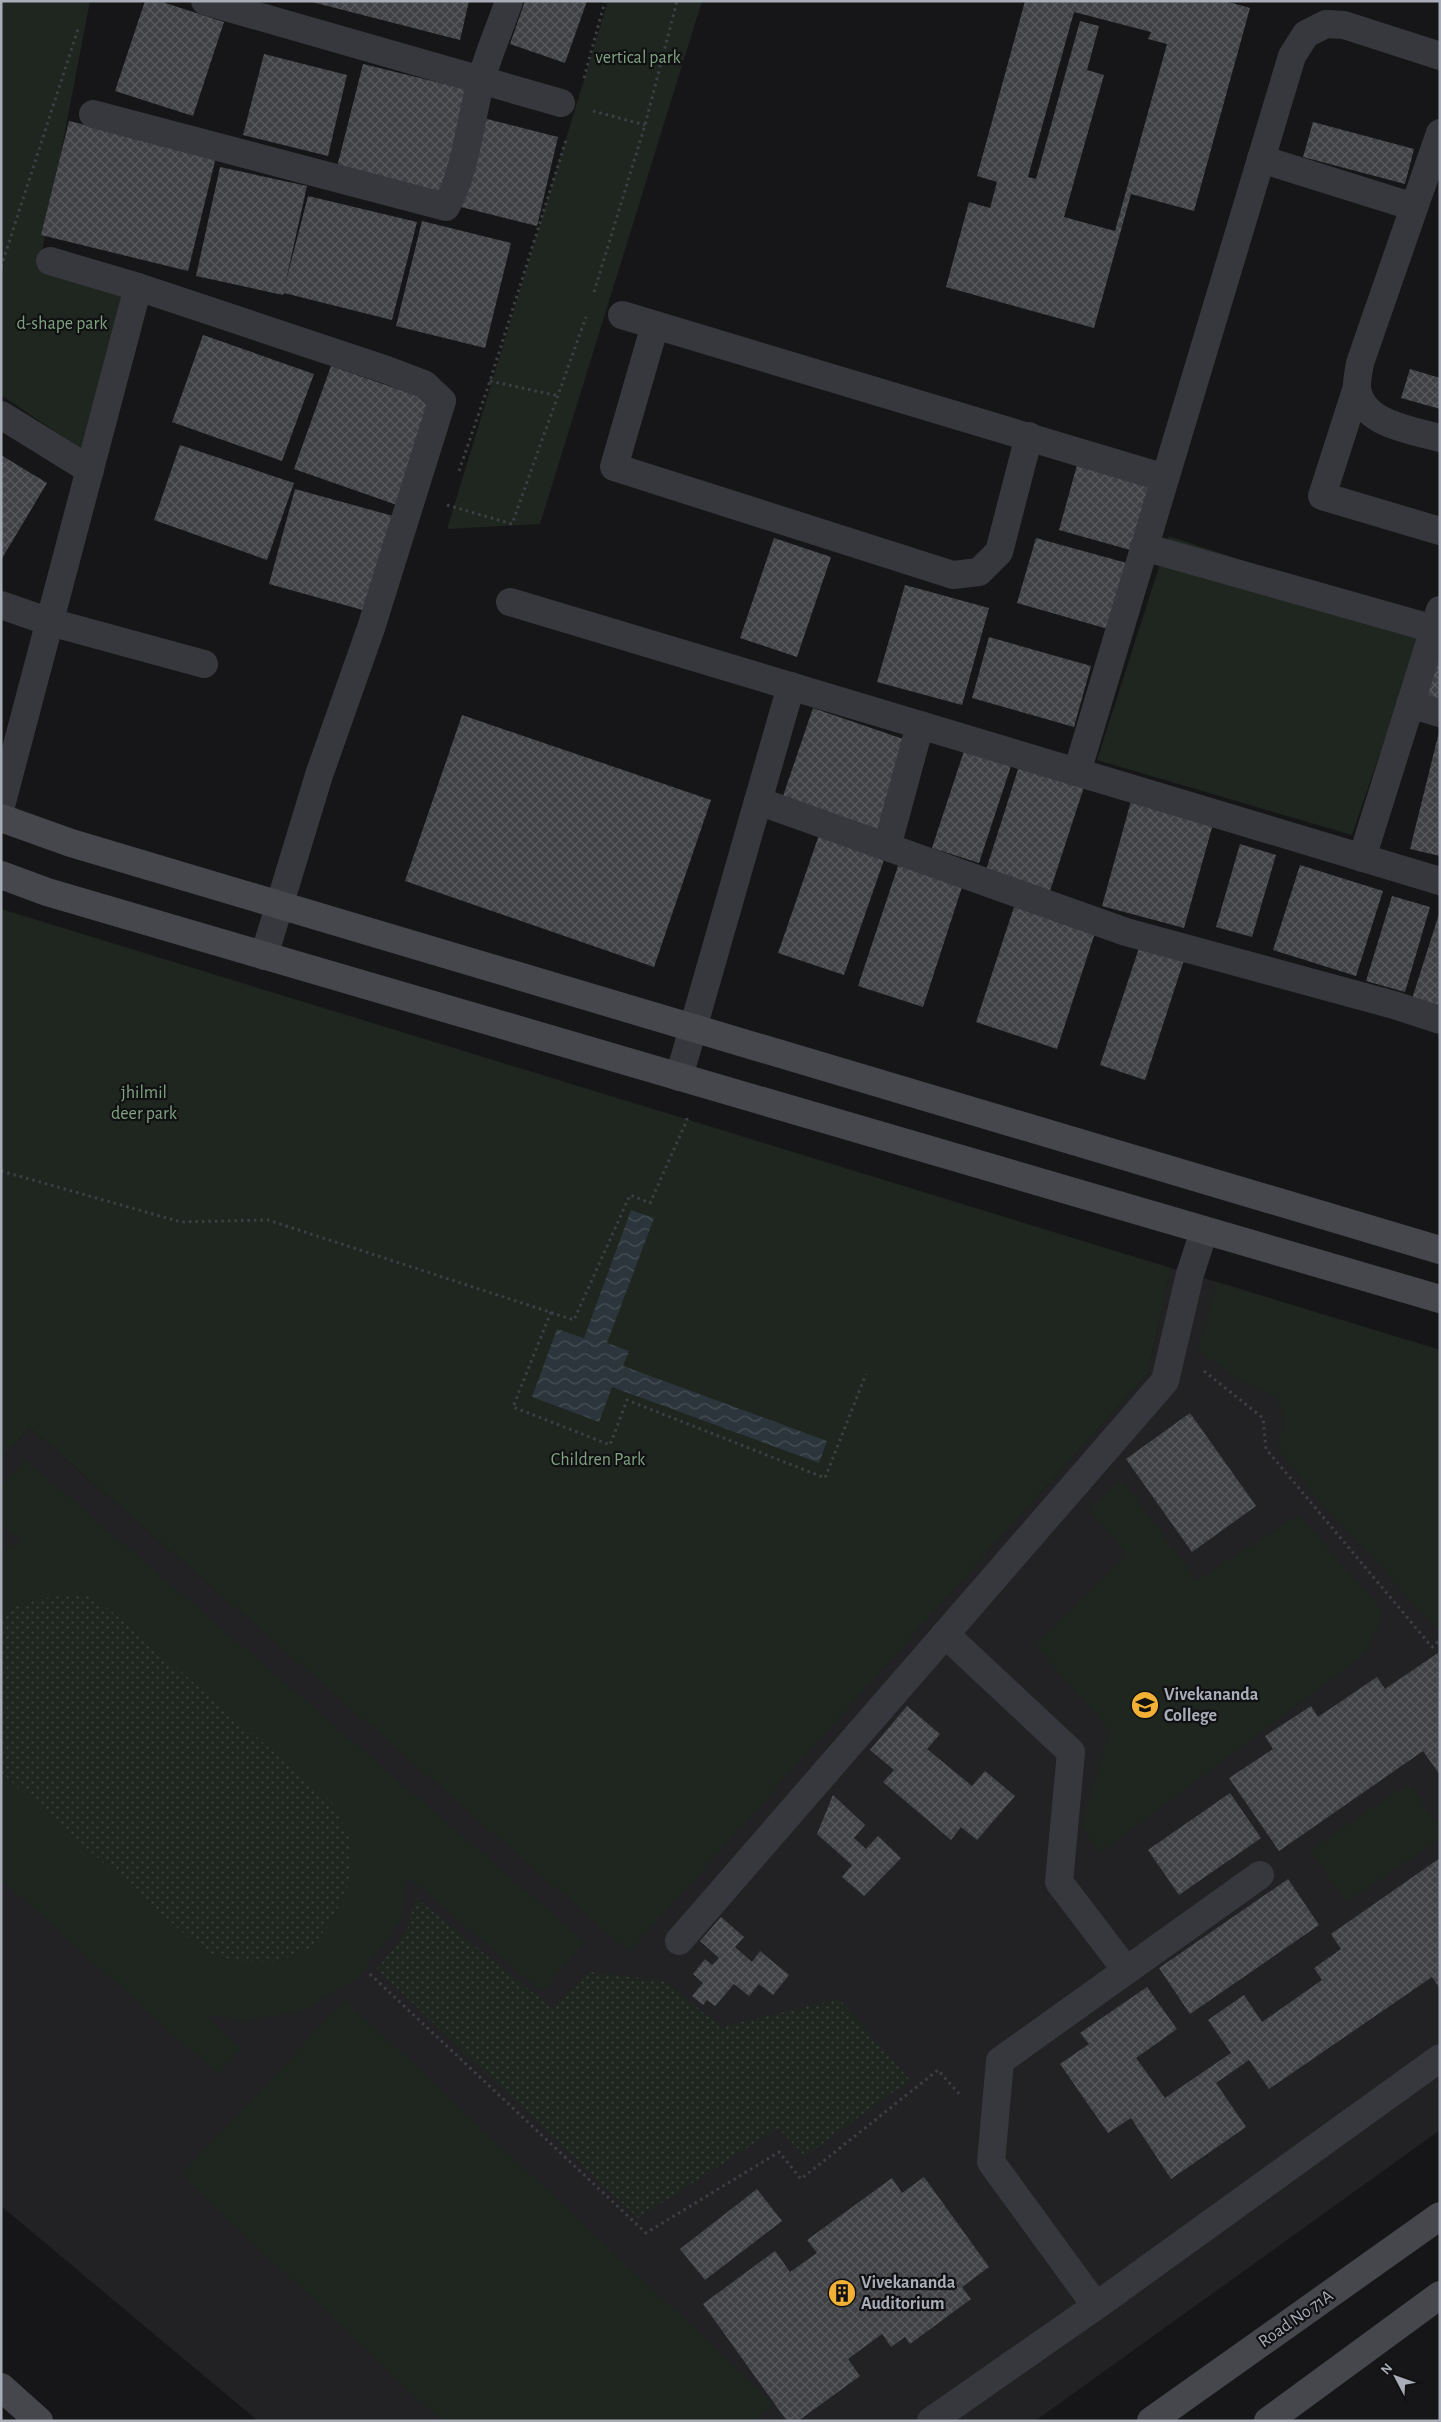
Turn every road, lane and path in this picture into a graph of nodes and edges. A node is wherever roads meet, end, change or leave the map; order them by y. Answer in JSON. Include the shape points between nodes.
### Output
{"nodes":[{"id":1,"x":205,"y":1,"type":"edge"},
{"id":2,"x":509,"y":1,"type":"edge"},
{"id":3,"x":605,"y":1,"type":"edge"},
{"id":4,"x":678,"y":1,"type":"edge"},
{"id":5,"x":251,"y":8,"type":"edge"},
{"id":6,"x":79,"y":26,"type":"dead end"},
{"id":7,"x":1440,"y":56,"type":"edge"},
{"id":8,"x":481,"y":79,"type":"junction"},
{"id":9,"x":576,"y":100,"type":"junction"},
{"id":10,"x":92,"y":114,"type":"dead end"},
{"id":11,"x":646,"y":125,"type":"junction"},
{"id":12,"x":1440,"y":132,"type":"edge"},
{"id":13,"x":568,"y":135,"type":"dead end"},
{"id":14,"x":1261,"y":159,"type":"junction"},
{"id":15,"x":1414,"y":206,"type":"junction"},
{"id":16,"x":50,"y":261,"type":"dead end"},
{"id":17,"x":1,"y":267,"type":"edge"},
{"id":18,"x":138,"y":288,"type":"junction"},
{"id":19,"x":594,"y":296,"type":"dead end"},
{"id":20,"x":587,"y":314,"type":"dead end"},
{"id":21,"x":622,"y":315,"type":"dead end"},
{"id":22,"x":656,"y":325,"type":"junction"},
{"id":23,"x":490,"y":382,"type":"junction"},
{"id":24,"x":1357,"y":387,"type":"junction"},
{"id":25,"x":559,"y":396,"type":"junction"},
{"id":26,"x":1,"y":415,"type":"edge"},
{"id":27,"x":1029,"y":436,"type":"junction"},
{"id":28,"x":1440,"y":438,"type":"edge"},
{"id":29,"x":90,"y":470,"type":"junction"},
{"id":30,"x":1165,"y":478,"type":"junction"},
{"id":31,"x":456,"y":480,"type":"dead end"},
{"id":32,"x":450,"y":497,"type":"dead end"},
{"id":33,"x":1440,"y":531,"type":"edge"},
{"id":34,"x":1144,"y":547,"type":"junction"},
{"id":35,"x":510,"y":602,"type":"dead end"},
{"id":36,"x":1,"y":605,"type":"edge"},
{"id":37,"x":1437,"y":619,"type":"edge"},
{"id":38,"x":50,"y":622,"type":"junction"},
{"id":39,"x":204,"y":664,"type":"dead end"},
{"id":40,"x":790,"y":686,"type":"junction"},
{"id":41,"x":1410,"y":704,"type":"junction"},
{"id":42,"x":1440,"y":713,"type":"edge"},
{"id":43,"x":920,"y":725,"type":"junction"},
{"id":44,"x":1077,"y":772,"type":"junction"},
{"id":45,"x":758,"y":801,"type":"junction"},
{"id":46,"x":1,"y":806,"type":"edge"},
{"id":47,"x":1,"y":818,"type":"edge"},
{"id":48,"x":887,"y":847,"type":"junction"},
{"id":49,"x":1362,"y":858,"type":"junction"},
{"id":50,"x":1,"y":875,"type":"edge"},
{"id":51,"x":1440,"y":881,"type":"edge"},
{"id":52,"x":280,"y":905,"type":"junction"},
{"id":53,"x":264,"y":956,"type":"junction"},
{"id":54,"x":1440,"y":1020,"type":"edge"},
{"id":55,"x":693,"y":1028,"type":"junction"},
{"id":56,"x":679,"y":1077,"type":"junction"},
{"id":57,"x":1,"y":1172,"type":"edge"},
{"id":58,"x":1204,"y":1231,"type":"junction"},
{"id":59,"x":1440,"y":1250,"type":"edge"},
{"id":60,"x":1440,"y":1299,"type":"edge"},
{"id":61,"x":551,"y":1312,"type":"junction"},
{"id":62,"x":866,"y":1374,"type":"dead end"},
{"id":63,"x":1165,"y":1381,"type":"junction"},
{"id":64,"x":945,"y":1634,"type":"junction"},
{"id":65,"x":1440,"y":1640,"type":"edge"},
{"id":66,"x":1260,"y":1875,"type":"dead end"},
{"id":67,"x":679,"y":1941,"type":"dead end"},
{"id":68,"x":1126,"y":1970,"type":"junction"},
{"id":69,"x":370,"y":1974,"type":"dead end"},
{"id":70,"x":1440,"y":2058,"type":"edge"},
{"id":71,"x":994,"y":2132,"type":"junction"},
{"id":72,"x":1440,"y":2216,"type":"edge"},
{"id":73,"x":1440,"y":2295,"type":"edge"},
{"id":74,"x":1096,"y":2306,"type":"junction"},
{"id":75,"x":1,"y":2387,"type":"edge"},
{"id":76,"x":40,"y":2421,"type":"edge"},
{"id":77,"x":930,"y":2421,"type":"edge"},
{"id":78,"x":1152,"y":2421,"type":"edge"},
{"id":79,"x":1268,"y":2421,"type":"edge"}],
"edges":[{"from":1,"to":5,"type":"street"},
{"from":2,"to":8,"type":"street"},
{"from":3,"to":9,"type":"path"},
{"from":4,"to":11,"type":"path"},
{"from":5,"to":8,"type":"street"},
{"from":6,"to":17,"type":"path"},
{"from":7,"to":14,"type":"street","via":[[1344,25],[1326,24],[1306,34],[1292,56]]},
{"from":8,"to":9,"type":"street"},
{"from":8,"to":10,"type":"street","via":[[452,197],[446,207]]},
{"from":9,"to":11,"type":"path"},
{"from":11,"to":19,"type":"path"},
{"from":12,"to":15,"type":"street"},
{"from":13,"to":23,"type":"path"},
{"from":14,"to":15,"type":"street"},
{"from":14,"to":30,"type":"street"},
{"from":15,"to":24,"type":"street","via":[[1360,363]]},
{"from":16,"to":18,"type":"street"},
{"from":18,"to":29,"type":"street"},
{"from":18,"to":52,"type":"street","via":[[414,380],[424,384],[442,401],[371,628],[319,775]]},
{"from":20,"to":25,"type":"path"},
{"from":21,"to":22,"type":"street"},
{"from":22,"to":27,"type":"street"},
{"from":22,"to":27,"type":"street","via":[[614,467],[953,575],[979,572],[999,552]]},
{"from":23,"to":25,"type":"path"},
{"from":23,"to":31,"type":"path"},
{"from":24,"to":28,"type":"street","via":[[1363,404],[1376,417],[1395,426]]},
{"from":24,"to":33,"type":"street","via":[[1322,496]]},
{"from":25,"to":32,"type":"path","via":[[512,524],[447,506]]},
{"from":26,"to":29,"type":"street"},
{"from":27,"to":30,"type":"street"},
{"from":29,"to":38,"type":"street"},
{"from":30,"to":34,"type":"street"},
{"from":34,"to":37,"type":"street"},
{"from":34,"to":44,"type":"street"},
{"from":35,"to":40,"type":"street"},
{"from":36,"to":38,"type":"street"},
{"from":37,"to":41,"type":"street"},
{"from":38,"to":39,"type":"street"},
{"from":38,"to":46,"type":"street"},
{"from":40,"to":43,"type":"street"},
{"from":40,"to":45,"type":"street"},
{"from":41,"to":42,"type":"street"},
{"from":41,"to":49,"type":"street"},
{"from":43,"to":44,"type":"street"},
{"from":43,"to":48,"type":"street"},
{"from":44,"to":49,"type":"street"},
{"from":45,"to":48,"type":"street"},
{"from":45,"to":55,"type":"street"},
{"from":47,"to":52,"type":"street"},
{"from":48,"to":54,"type":"street","via":[[1126,932]]},
{"from":49,"to":51,"type":"street"},
{"from":50,"to":53,"type":"street","via":[[46,892]]},
{"from":52,"to":53,"type":"street"},
{"from":52,"to":55,"type":"street"},
{"from":53,"to":56,"type":"street"},
{"from":55,"to":56,"type":"street"},
{"from":55,"to":59,"type":"street"},
{"from":56,"to":58,"type":"street"},
{"from":56,"to":61,"type":"path","via":[[687,1120],[650,1203],[630,1195],[574,1320]]},
{"from":57,"to":61,"type":"path","via":[[181,1222],[268,1220]]},
{"from":58,"to":60,"type":"street"},
{"from":58,"to":63,"type":"street","via":[[1190,1274]]},
{"from":61,"to":62,"type":"path","via":[[513,1406],[610,1444],[627,1400],[824,1478]]},
{"from":63,"to":64,"type":"street"},
{"from":63,"to":65,"type":"path","via":[[1202,1369],[1263,1418],[1266,1448],[1432,1646]]},
{"from":64,"to":67,"type":"street"},
{"from":64,"to":68,"type":"street","via":[[1071,1752],[1059,1882]]},
{"from":66,"to":68,"type":"street"},
{"from":68,"to":71,"type":"street","via":[[1000,2061]]},
{"from":69,"to":71,"type":"path","via":[[646,2233],[779,2152],[801,2179],[938,2070]]},
{"from":70,"to":74,"type":"street"},
{"from":71,"to":74,"type":"street","via":[[991,2162]]},
{"from":72,"to":78,"type":"street","name":"Road No 71A"},
{"from":73,"to":79,"type":"street"},
{"from":74,"to":77,"type":"street"},
{"from":75,"to":76,"type":"street"}]}
